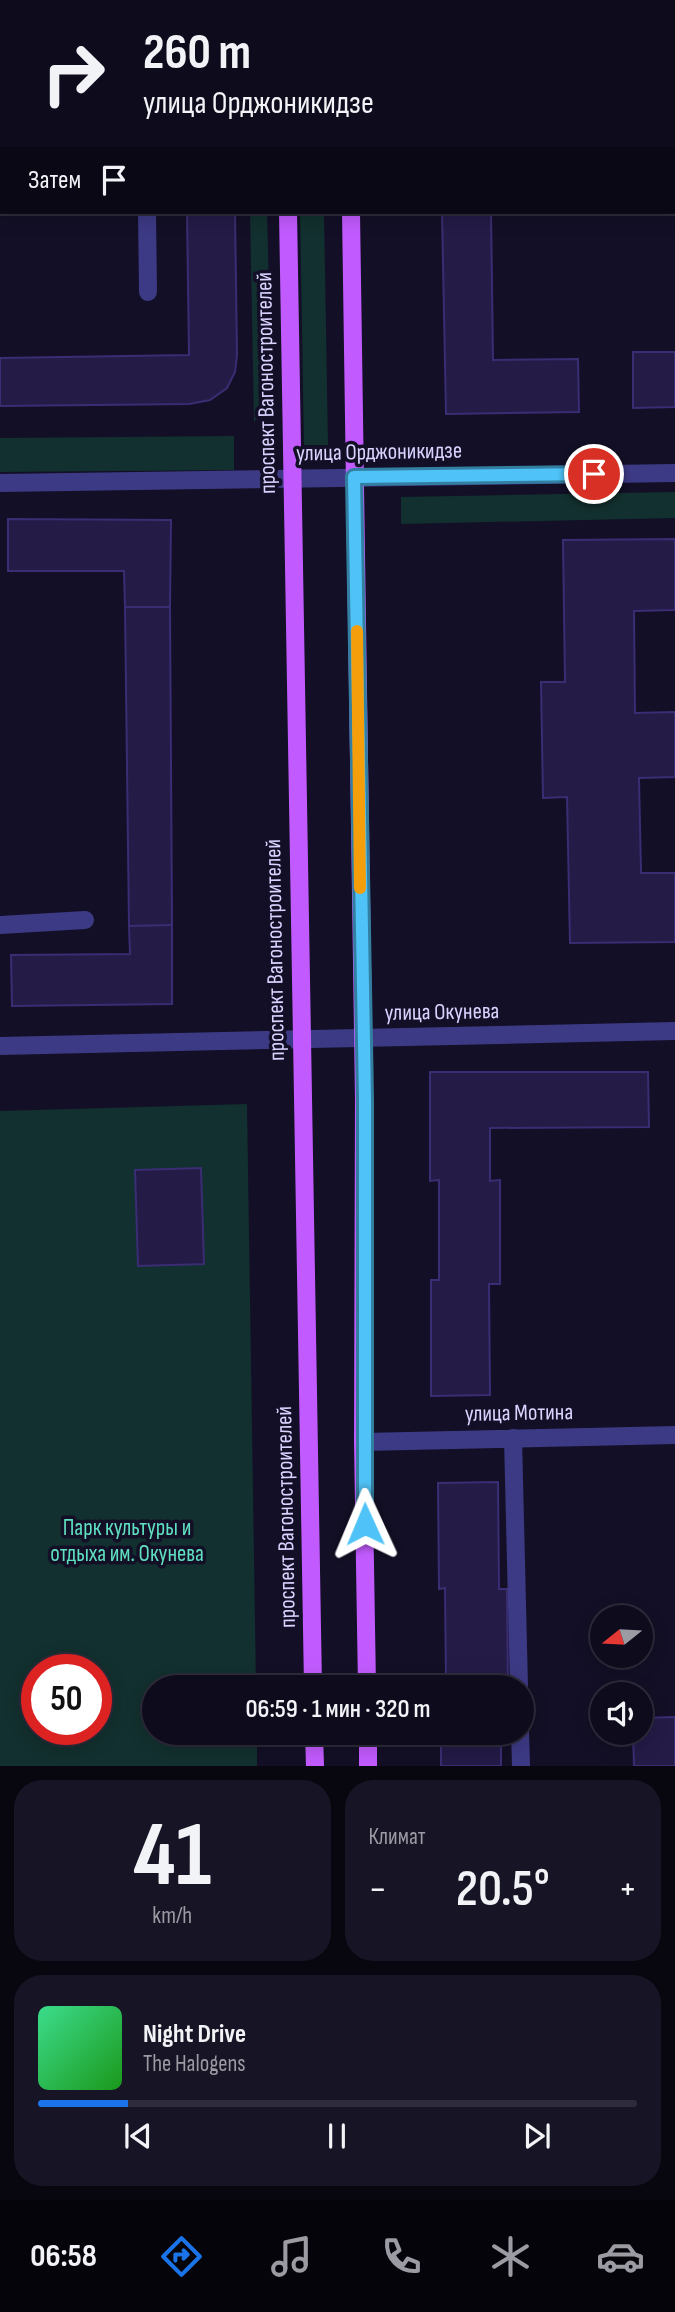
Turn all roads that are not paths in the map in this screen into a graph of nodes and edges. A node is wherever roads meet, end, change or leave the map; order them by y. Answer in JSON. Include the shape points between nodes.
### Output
{"nodes":[{"id":1,"x":147,"y":214,"type":"edge"},
{"id":2,"x":288,"y":214,"type":"edge"},
{"id":3,"x":351,"y":214,"type":"edge"},
{"id":4,"x":148,"y":292,"type":"dead end"},
{"id":5,"x":675,"y":472,"type":"edge"},
{"id":6,"x":354,"y":477,"type":"junction"},
{"id":7,"x":292,"y":478,"type":"junction"},
{"id":8,"x":0,"y":483,"type":"edge"},
{"id":9,"x":85,"y":920,"type":"dead end"},
{"id":10,"x":0,"y":925,"type":"edge"},
{"id":11,"x":675,"y":1031,"type":"edge"},
{"id":12,"x":364,"y":1038,"type":"junction"},
{"id":13,"x":301,"y":1039,"type":"junction"},
{"id":14,"x":0,"y":1046,"type":"edge"},
{"id":15,"x":675,"y":1435,"type":"edge"},
{"id":16,"x":513,"y":1438,"type":"junction"},
{"id":17,"x":363,"y":1442,"type":"junction"},
{"id":18,"x":313,"y":1675,"type":"edge"},
{"id":19,"x":367,"y":1675,"type":"edge"},
{"id":20,"x":519,"y":1675,"type":"edge"},
{"id":21,"x":314,"y":1745,"type":"edge"},
{"id":22,"x":368,"y":1745,"type":"edge"},
{"id":23,"x":520,"y":1745,"type":"edge"},
{"id":24,"x":315,"y":1766,"type":"edge"},
{"id":25,"x":369,"y":1766,"type":"edge"},
{"id":26,"x":521,"y":1766,"type":"edge"}],
"edges":[{"from":1,"to":4,"type":"street"},
{"from":2,"to":7,"type":"main road","name":"проспект Вагоностроителей"},
{"from":3,"to":6,"type":"main road"},
{"from":5,"to":6,"type":"street","name":"улица Орджоникидзе"},
{"from":6,"to":7,"type":"street","name":"улица Орджоникидзе"},
{"from":6,"to":12,"type":"main road"},
{"from":7,"to":8,"type":"street","name":"улица Орджоникидзе"},
{"from":7,"to":13,"type":"main road","name":"проспект Вагоностроителей"},
{"from":9,"to":10,"type":"street"},
{"from":11,"to":12,"type":"street","name":"улица Окунева"},
{"from":12,"to":13,"type":"street","name":"улица Окунева"},
{"from":12,"to":17,"type":"main road"},
{"from":13,"to":14,"type":"street","name":"улица Окунева"},
{"from":13,"to":18,"type":"main road","name":"проспект Вагоностроителей"},
{"from":15,"to":16,"type":"street","name":"улица Мотина"},
{"from":16,"to":17,"type":"street","name":"улица Мотина"},
{"from":16,"to":20,"type":"street"},
{"from":17,"to":19,"type":"main road"},
{"from":21,"to":24,"type":"main road"},
{"from":22,"to":25,"type":"main road"},
{"from":23,"to":26,"type":"street"}]}
